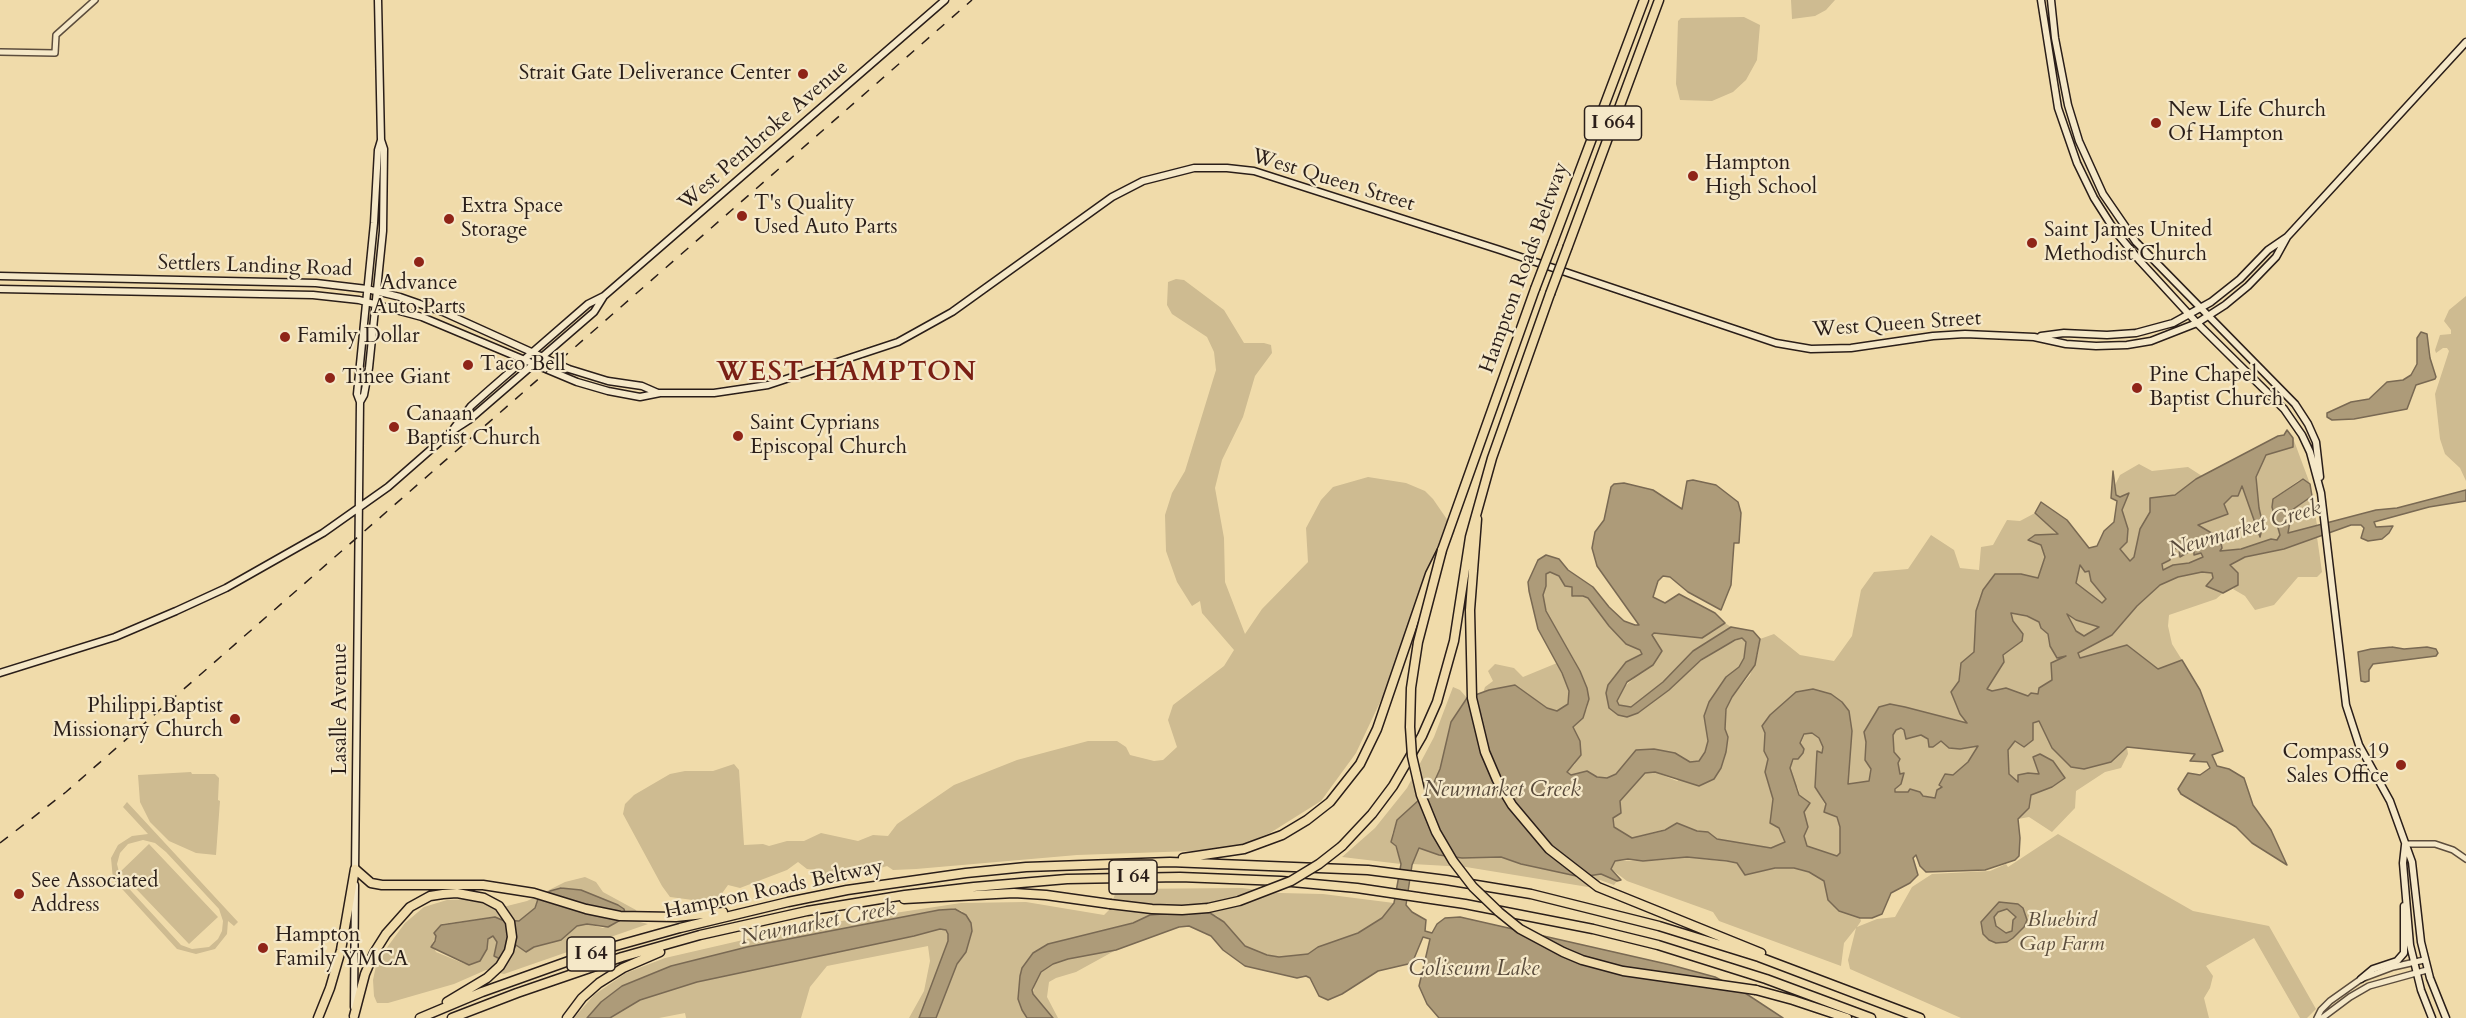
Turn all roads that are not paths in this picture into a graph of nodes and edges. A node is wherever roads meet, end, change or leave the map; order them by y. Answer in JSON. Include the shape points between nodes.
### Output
{"nodes":[{"id":1,"x":95,"y":0,"type":"edge"},
{"id":2,"x":378,"y":0,"type":"edge"},
{"id":3,"x":945,"y":0,"type":"edge"},
{"id":4,"x":1644,"y":0,"type":"edge"},
{"id":5,"x":1659,"y":0,"type":"edge"},
{"id":6,"x":2041,"y":0,"type":"edge"},
{"id":7,"x":2051,"y":0,"type":"edge"},
{"id":8,"x":2466,"y":42,"type":"edge"},
{"id":9,"x":0,"y":52,"type":"edge"},
{"id":10,"x":381,"y":140,"type":"junction"},
{"id":11,"x":2287,"y":237,"type":"junction"},
{"id":12,"x":0,"y":276,"type":"edge"},
{"id":13,"x":0,"y":289,"type":"edge"},
{"id":14,"x":367,"y":289,"type":"junction"},
{"id":15,"x":377,"y":291,"type":"junction"},
{"id":16,"x":604,"y":296,"type":"junction"},
{"id":17,"x":366,"y":302,"type":"junction"},
{"id":18,"x":376,"y":304,"type":"junction"},
{"id":19,"x":2202,"y":308,"type":"junction"},
{"id":20,"x":2190,"y":315,"type":"junction"},
{"id":21,"x":2209,"y":316,"type":"junction"},
{"id":22,"x":2197,"y":323,"type":"junction"},
{"id":23,"x":2034,"y":337,"type":"junction"},
{"id":24,"x":531,"y":354,"type":"junction"},
{"id":25,"x":542,"y":358,"type":"junction"},
{"id":26,"x":523,"y":361,"type":"junction"},
{"id":27,"x":533,"y":365,"type":"junction"},
{"id":28,"x":660,"y":393,"type":"junction"},
{"id":29,"x":360,"y":402,"type":"junction"},
{"id":30,"x":452,"y":431,"type":"junction"},
{"id":31,"x":2320,"y":485,"type":"junction"},
{"id":32,"x":358,"y":510,"type":"junction"},
{"id":33,"x":1477,"y":519,"type":"junction"},
{"id":34,"x":1442,"y":550,"type":"junction"},
{"id":35,"x":0,"y":673,"type":"edge"},
{"id":36,"x":2405,"y":844,"type":"junction"},
{"id":37,"x":2466,"y":859,"type":"edge"},
{"id":38,"x":1150,"y":862,"type":"junction"},
{"id":39,"x":356,"y":869,"type":"junction"},
{"id":40,"x":877,"y":899,"type":"junction"},
{"id":41,"x":2406,"y":899,"type":"junction"},
{"id":42,"x":768,"y":907,"type":"junction"},
{"id":43,"x":700,"y":935,"type":"junction"},
{"id":44,"x":2424,"y":960,"type":"junction"},
{"id":45,"x":2414,"y":962,"type":"junction"},
{"id":46,"x":2427,"y":970,"type":"junction"},
{"id":47,"x":1800,"y":972,"type":"junction"},
{"id":48,"x":2416,"y":972,"type":"junction"},
{"id":49,"x":2361,"y":979,"type":"junction"},
{"id":50,"x":354,"y":1016,"type":"joint"},
{"id":51,"x":424,"y":1016,"type":"edge"},
{"id":52,"x":318,"y":1018,"type":"edge"},
{"id":53,"x":452,"y":1018,"type":"edge"},
{"id":54,"x":567,"y":1018,"type":"edge"},
{"id":55,"x":1847,"y":1018,"type":"edge"},
{"id":56,"x":1871,"y":1018,"type":"edge"},
{"id":57,"x":1920,"y":1018,"type":"edge"},
{"id":58,"x":2317,"y":1018,"type":"edge"},
{"id":59,"x":2322,"y":1018,"type":"edge"},
{"id":60,"x":2432,"y":1018,"type":"edge"},
{"id":61,"x":2446,"y":1018,"type":"edge"}],
"edges":[{"from":1,"to":9,"type":"street","via":[[56,35],[55,53]]},
{"from":2,"to":10,"type":"main road","name":"Lasalle Avenue"},
{"from":3,"to":16,"type":"main road","name":"West Pembroke Avenue"},
{"from":4,"to":34,"type":"highway","name":"Hampton Roads Beltway","number":"I 664","bridge":true},
{"from":5,"to":33,"type":"highway","name":"Hampton Roads Beltway","number":"I 664","bridge":true,"via":[[1492,458]]},
{"from":6,"to":20,"type":"main road","via":[[2058,108],[2085,181],[2115,231]]},
{"from":7,"to":19,"type":"main road","via":[[2068,105],[2094,177],[2136,242]]},
{"from":8,"to":11,"type":"main road"},
{"from":10,"to":14,"type":"main road","name":"Lasalle Avenue"},
{"from":10,"to":15,"type":"main road","name":"Lasalle Avenue","via":[[385,202]]},
{"from":11,"to":19,"type":"main road","name":"West Queen Street"},
{"from":11,"to":21,"type":"main road","name":"West Queen Street","via":[[2262,272]]},
{"from":12,"to":14,"type":"main road","name":"Settlers Landing Road","via":[[316,283]]},
{"from":13,"to":17,"type":"main road","name":"Settlers Landing Road","via":[[313,296]]},
{"from":14,"to":15,"type":"main road","name":"Settlers Landing Road"},
{"from":14,"to":17,"type":"main road","name":"Lasalle Avenue"},
{"from":15,"to":18,"type":"main road","name":"Lasalle Avenue"},
{"from":15,"to":24,"type":"main road","name":"Settlers Landing Road","via":[[443,312]]},
{"from":16,"to":24,"type":"main road","name":"West Pembroke Avenue","via":[[588,304]]},
{"from":16,"to":25,"type":"main road","name":"West Pembroke Avenue","via":[[594,312]]},
{"from":17,"to":18,"type":"main road","name":"Settlers Landing Road"},
{"from":17,"to":29,"type":"main road","name":"Lasalle Avenue","via":[[357,394]]},
{"from":18,"to":26,"type":"main road","name":"Settlers Landing Road","via":[[422,317]]},
{"from":18,"to":29,"type":"main road","name":"Lasalle Avenue","via":[[369,368]]},
{"from":19,"to":20,"type":"main road","name":"West Queen Street"},
{"from":19,"to":21,"type":"main road"},
{"from":20,"to":22,"type":"main road"},
{"from":20,"to":23,"type":"main road","name":"West Queen Street","via":[[2136,333]]},
{"from":21,"to":22,"type":"main road","name":"West Queen Street"},
{"from":21,"to":31,"type":"main road","via":[[2302,415],[2316,442]]},
{"from":22,"to":23,"type":"main road","name":"West Queen Street","via":[[2153,340],[2116,346],[2066,344]]},
{"from":22,"to":31,"type":"main road","via":[[2290,417],[2306,443]]},
{"from":23,"to":28,"type":"main road","name":"West Queen Street","via":[[1946,335],[1836,350],[1787,345],[1289,181],[1254,171],[1208,167],[1159,176],[1127,188],[952,312],[898,342],[768,385],[714,393]]},
{"from":24,"to":25,"type":"main road","name":"West Queen Street"},
{"from":24,"to":26,"type":"main road","name":"West Pembroke Avenue"},
{"from":25,"to":27,"type":"main road","name":"West Pembroke Avenue"},
{"from":25,"to":28,"type":"main road","name":"West Queen Street","via":[[586,375]]},
{"from":26,"to":27,"type":"main road","name":"West Queen Street"},
{"from":26,"to":30,"type":"main road","name":"West Pembroke Avenue","via":[[471,406]]},
{"from":27,"to":28,"type":"main road","name":"West Queen Street","via":[[608,391],[640,397]]},
{"from":27,"to":30,"type":"main road","name":"West Pembroke Avenue"},
{"from":29,"to":32,"type":"main road","name":"Lasalle Avenue"},
{"from":30,"to":32,"type":"main road","name":"West Pembroke Avenue"},
{"from":31,"to":36,"type":"main road","via":[[2346,705],[2361,752],[2390,801]]},
{"from":32,"to":35,"type":"main road","name":"West Pembroke Avenue","via":[[260,569],[176,611],[115,637]]},
{"from":32,"to":39,"type":"main road","name":"Lasalle Avenue"},
{"from":33,"to":40,"type":"highway","bridge":true,"via":[[1470,537],[1454,641],[1437,702],[1422,736],[1372,814],[1342,846],[1318,864],[1291,881],[1208,908],[1152,909],[1014,893]]},
{"from":33,"to":47,"type":"highway","via":[[1470,677],[1481,739],[1504,793],[1525,823],[1549,849],[1598,887],[1733,940]]},
{"from":34,"to":38,"type":"highway","bridge":true,"via":[[1430,574],[1374,738],[1343,788],[1299,826],[1266,842],[1228,853]]},
{"from":34,"to":55,"type":"highway","bridge":true,"via":[[1418,642],[1411,688],[1412,756],[1433,826],[1473,887],[1538,940],[1591,963],[1756,990]]},
{"from":36,"to":37,"type":"street","via":[[2435,844]]},
{"from":36,"to":41,"type":"main road"},
{"from":36,"to":44,"type":"main road","via":[[2412,862]]},
{"from":38,"to":42,"type":"highway","name":"Hampton Roads Beltway","number":"I 64","via":[[966,873],[847,890]]},
{"from":38,"to":47,"type":"highway","number":"I 64","via":[[1398,873],[1513,890],[1688,934]]},
{"from":39,"to":42,"type":"highway","via":[[371,883],[382,885],[467,884],[534,893],[603,913],[647,918]]},
{"from":39,"to":50,"type":"main road","name":"Lasalle Avenue"},
{"from":39,"to":52,"type":"highway","via":[[341,950]]},
{"from":40,"to":43,"type":"highway","name":"Hampton Roads Beltway","number":"I 64"},
{"from":40,"to":56,"type":"highway","number":"I 64","via":[[984,886],[1116,877],[1327,884],[1531,916],[1646,942],[1766,979]]},
{"from":41,"to":45,"type":"main road"},
{"from":41,"to":49,"type":"main road","via":[[2404,953],[2397,961],[2373,969]]},
{"from":42,"to":51,"type":"highway","name":"Hampton Roads Beltway","number":"I 64","via":[[603,950]]},
{"from":43,"to":53,"type":"highway","name":"Hampton Roads Beltway","number":"I 64","via":[[556,978]]},
{"from":43,"to":54,"type":"highway","via":[[640,960],[599,983]]},
{"from":44,"to":45,"type":"street"},
{"from":44,"to":46,"type":"main road"},
{"from":45,"to":48,"type":"main road"},
{"from":45,"to":49,"type":"street"},
{"from":46,"to":48,"type":"street"},
{"from":46,"to":61,"type":"main road"},
{"from":47,"to":57,"type":"highway","number":"I 64"},
{"from":48,"to":59,"type":"street","via":[[2369,987]]},
{"from":48,"to":60,"type":"main road"},
{"from":49,"to":58,"type":"street","via":[[2330,1001]]},
{"from":50,"to":51,"type":"highway","via":[[374,953],[410,907],[430,896],[457,893],[491,902],[506,914],[512,931],[509,951],[492,974]]}]}
